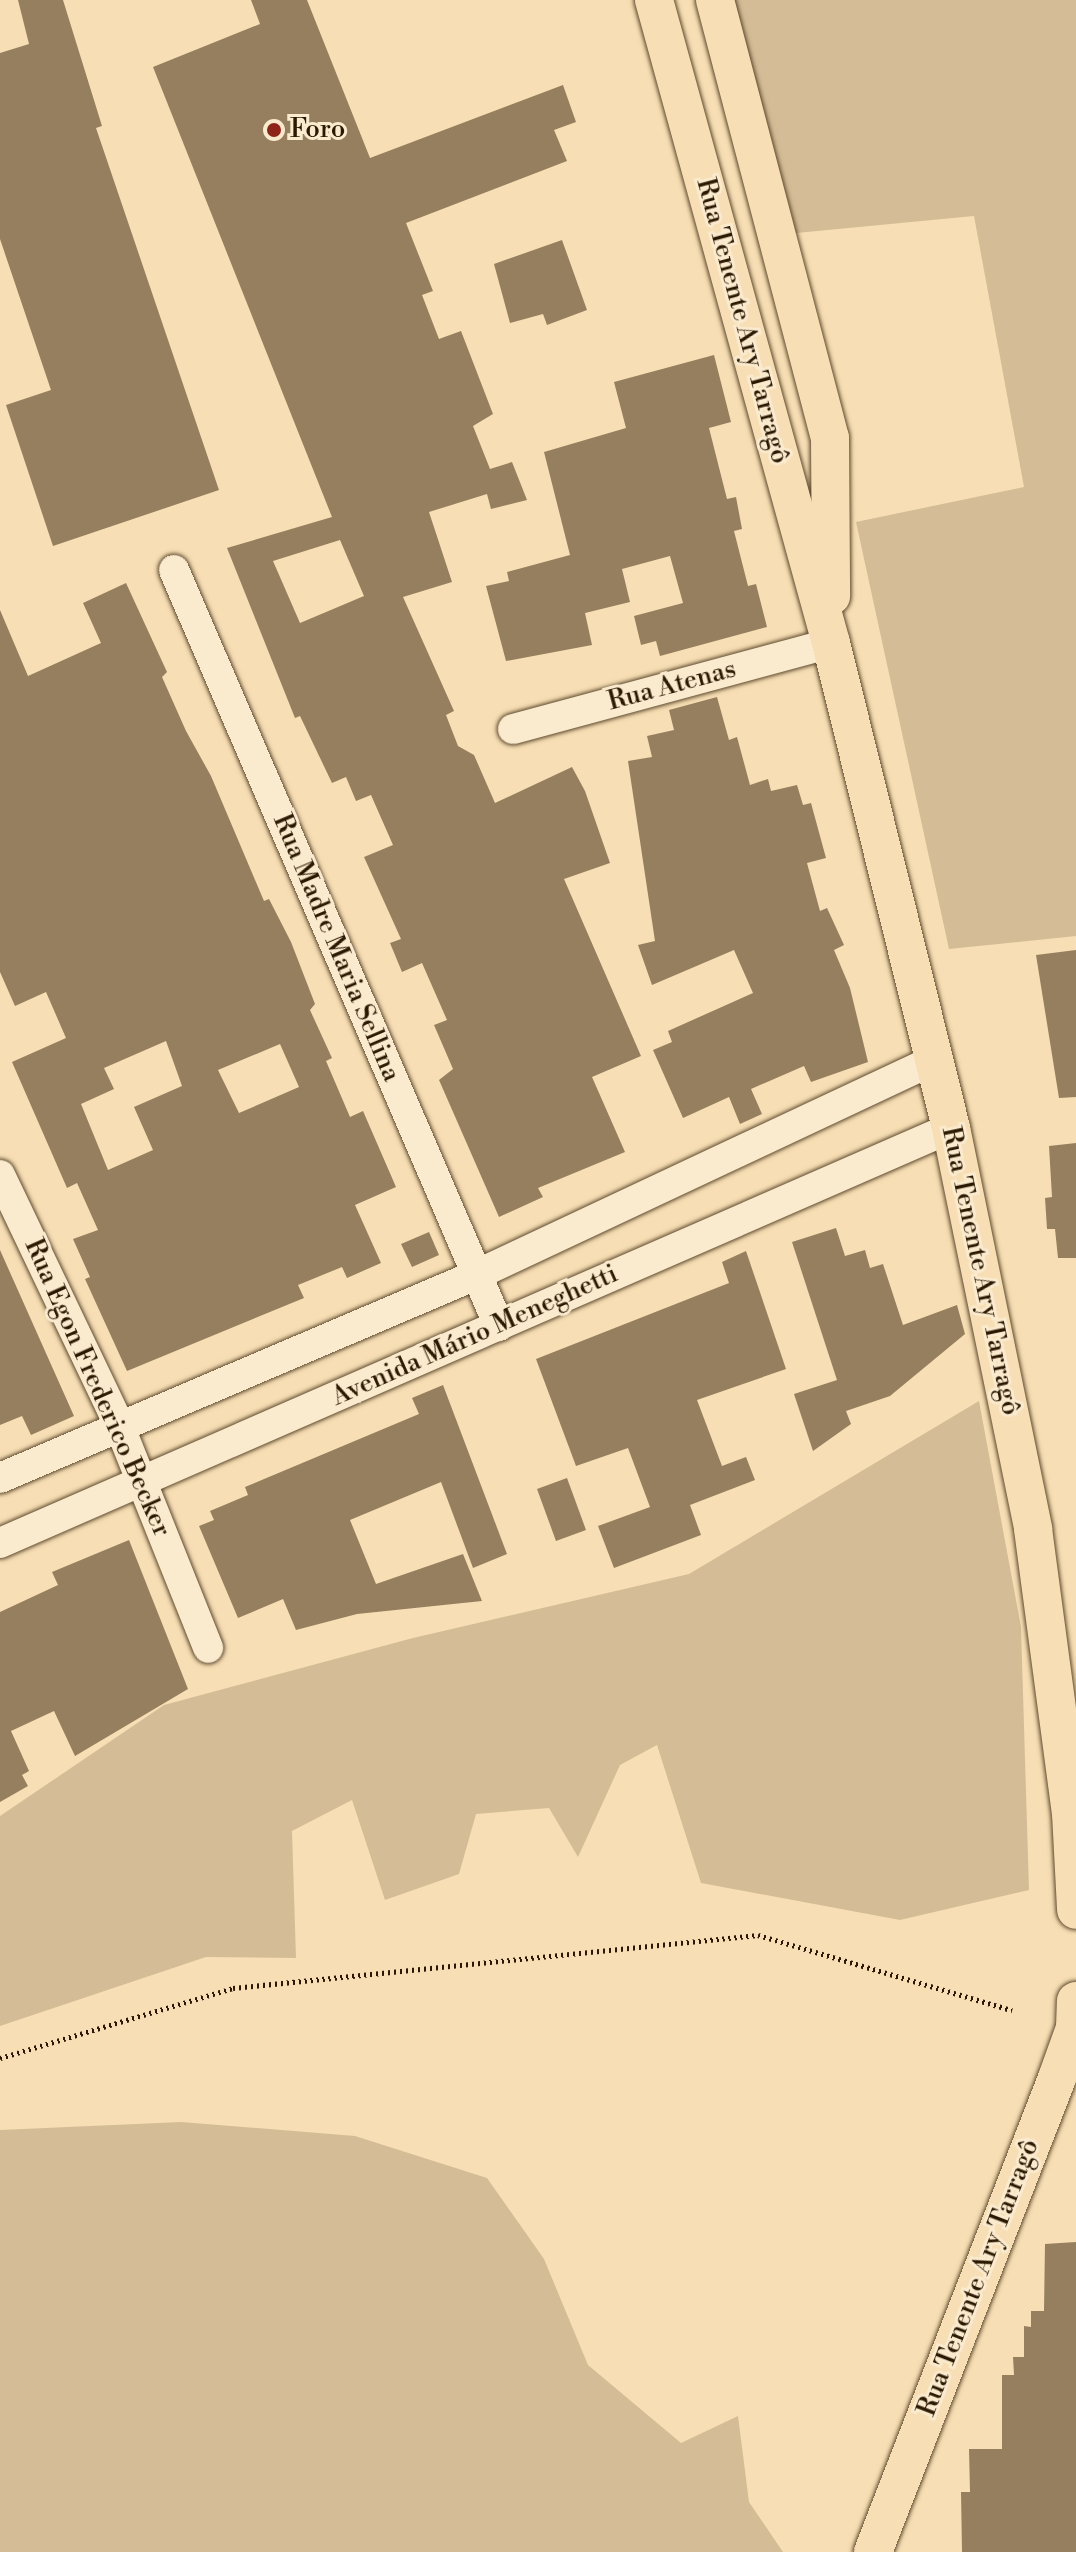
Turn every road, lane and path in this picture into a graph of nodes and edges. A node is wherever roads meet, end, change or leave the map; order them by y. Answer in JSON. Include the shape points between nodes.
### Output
{"nodes":[{"id":1,"x":654,"y":0,"type":"edge"},
{"id":2,"x":715,"y":0,"type":"edge"},
{"id":3,"x":827,"y":425,"type":"junction"},
{"id":4,"x":774,"y":438,"type":"junction"},
{"id":5,"x":174,"y":570,"type":"dead end"},
{"id":6,"x":831,"y":643,"type":"junction"},
{"id":7,"x":513,"y":729,"type":"dead end"},
{"id":8,"x":934,"y":1060,"type":"junction"},
{"id":9,"x":951,"y":1128,"type":"junction"},
{"id":10,"x":0,"y":1175,"type":"edge"},
{"id":11,"x":476,"y":1275,"type":"junction"},
{"id":12,"x":499,"y":1326,"type":"junction"},
{"id":13,"x":119,"y":1425,"type":"junction"},
{"id":14,"x":0,"y":1478,"type":"edge"},
{"id":15,"x":142,"y":1481,"type":"junction"},
{"id":16,"x":0,"y":1543,"type":"edge"},
{"id":17,"x":208,"y":1648,"type":"dead end"},
{"id":18,"x":1074,"y":1813,"type":"edge"},
{"id":19,"x":1076,"y":1910,"type":"edge"},
{"id":20,"x":1012,"y":2010,"type":"dead end"},
{"id":21,"x":1076,"y":2019,"type":"edge"},
{"id":22,"x":0,"y":2058,"type":"edge"},
{"id":23,"x":1067,"y":2078,"type":"edge"},
{"id":24,"x":873,"y":2552,"type":"edge"}],
"edges":[{"from":1,"to":4,"type":"main road","name":"Rua Tenente Ary Tarragô"},
{"from":2,"to":3,"type":"main road","name":"Rua Tenente Ary Tarragô"},
{"from":3,"to":4,"type":"main road","via":[[812,446],[797,450]]},
{"from":3,"to":6,"type":"main road","name":"Rua Tenente Ary Tarragô","via":[[832,465]]},
{"from":4,"to":6,"type":"main road","name":"Rua Tenente Ary Tarragô"},
{"from":5,"to":11,"type":"street","name":"Rua Madre Maria Sellina"},
{"from":6,"to":7,"type":"street","name":"Rua Atenas"},
{"from":6,"to":8,"type":"main road","name":"Rua Tenente Ary Tarragô"},
{"from":8,"to":9,"type":"main road","name":"Rua Tenente Ary Tarragô"},
{"from":8,"to":11,"type":"street"},
{"from":9,"to":12,"type":"street","name":"Avenida Mário Meneghetti"},
{"from":9,"to":18,"type":"main road","name":"Rua Tenente Ary Tarragô","via":[[1033,1529]]},
{"from":10,"to":13,"type":"street","name":"Rua Egon Frederico Becker"},
{"from":11,"to":12,"type":"street","name":"Rua Madre Maria Sellina"},
{"from":11,"to":13,"type":"street"},
{"from":12,"to":15,"type":"street","name":"Avenida Mário Meneghetti"},
{"from":13,"to":14,"type":"street"},
{"from":13,"to":15,"type":"street","name":"Rua Egon Frederico Becker"},
{"from":15,"to":16,"type":"street","name":"Avenida Mário Meneghetti"},
{"from":15,"to":17,"type":"street","name":"Rua Egon Frederico Becker"},
{"from":18,"to":19,"type":"main road","name":"Rua Tenente Ary Tarragô"},
{"from":20,"to":22,"type":"path","via":[[758,1935],[233,1988]]},
{"from":21,"to":23,"type":"main road","name":"Rua Tenente Ary Tarragô"},
{"from":23,"to":24,"type":"main road","name":"Rua Tenente Ary Tarragô"}]}
